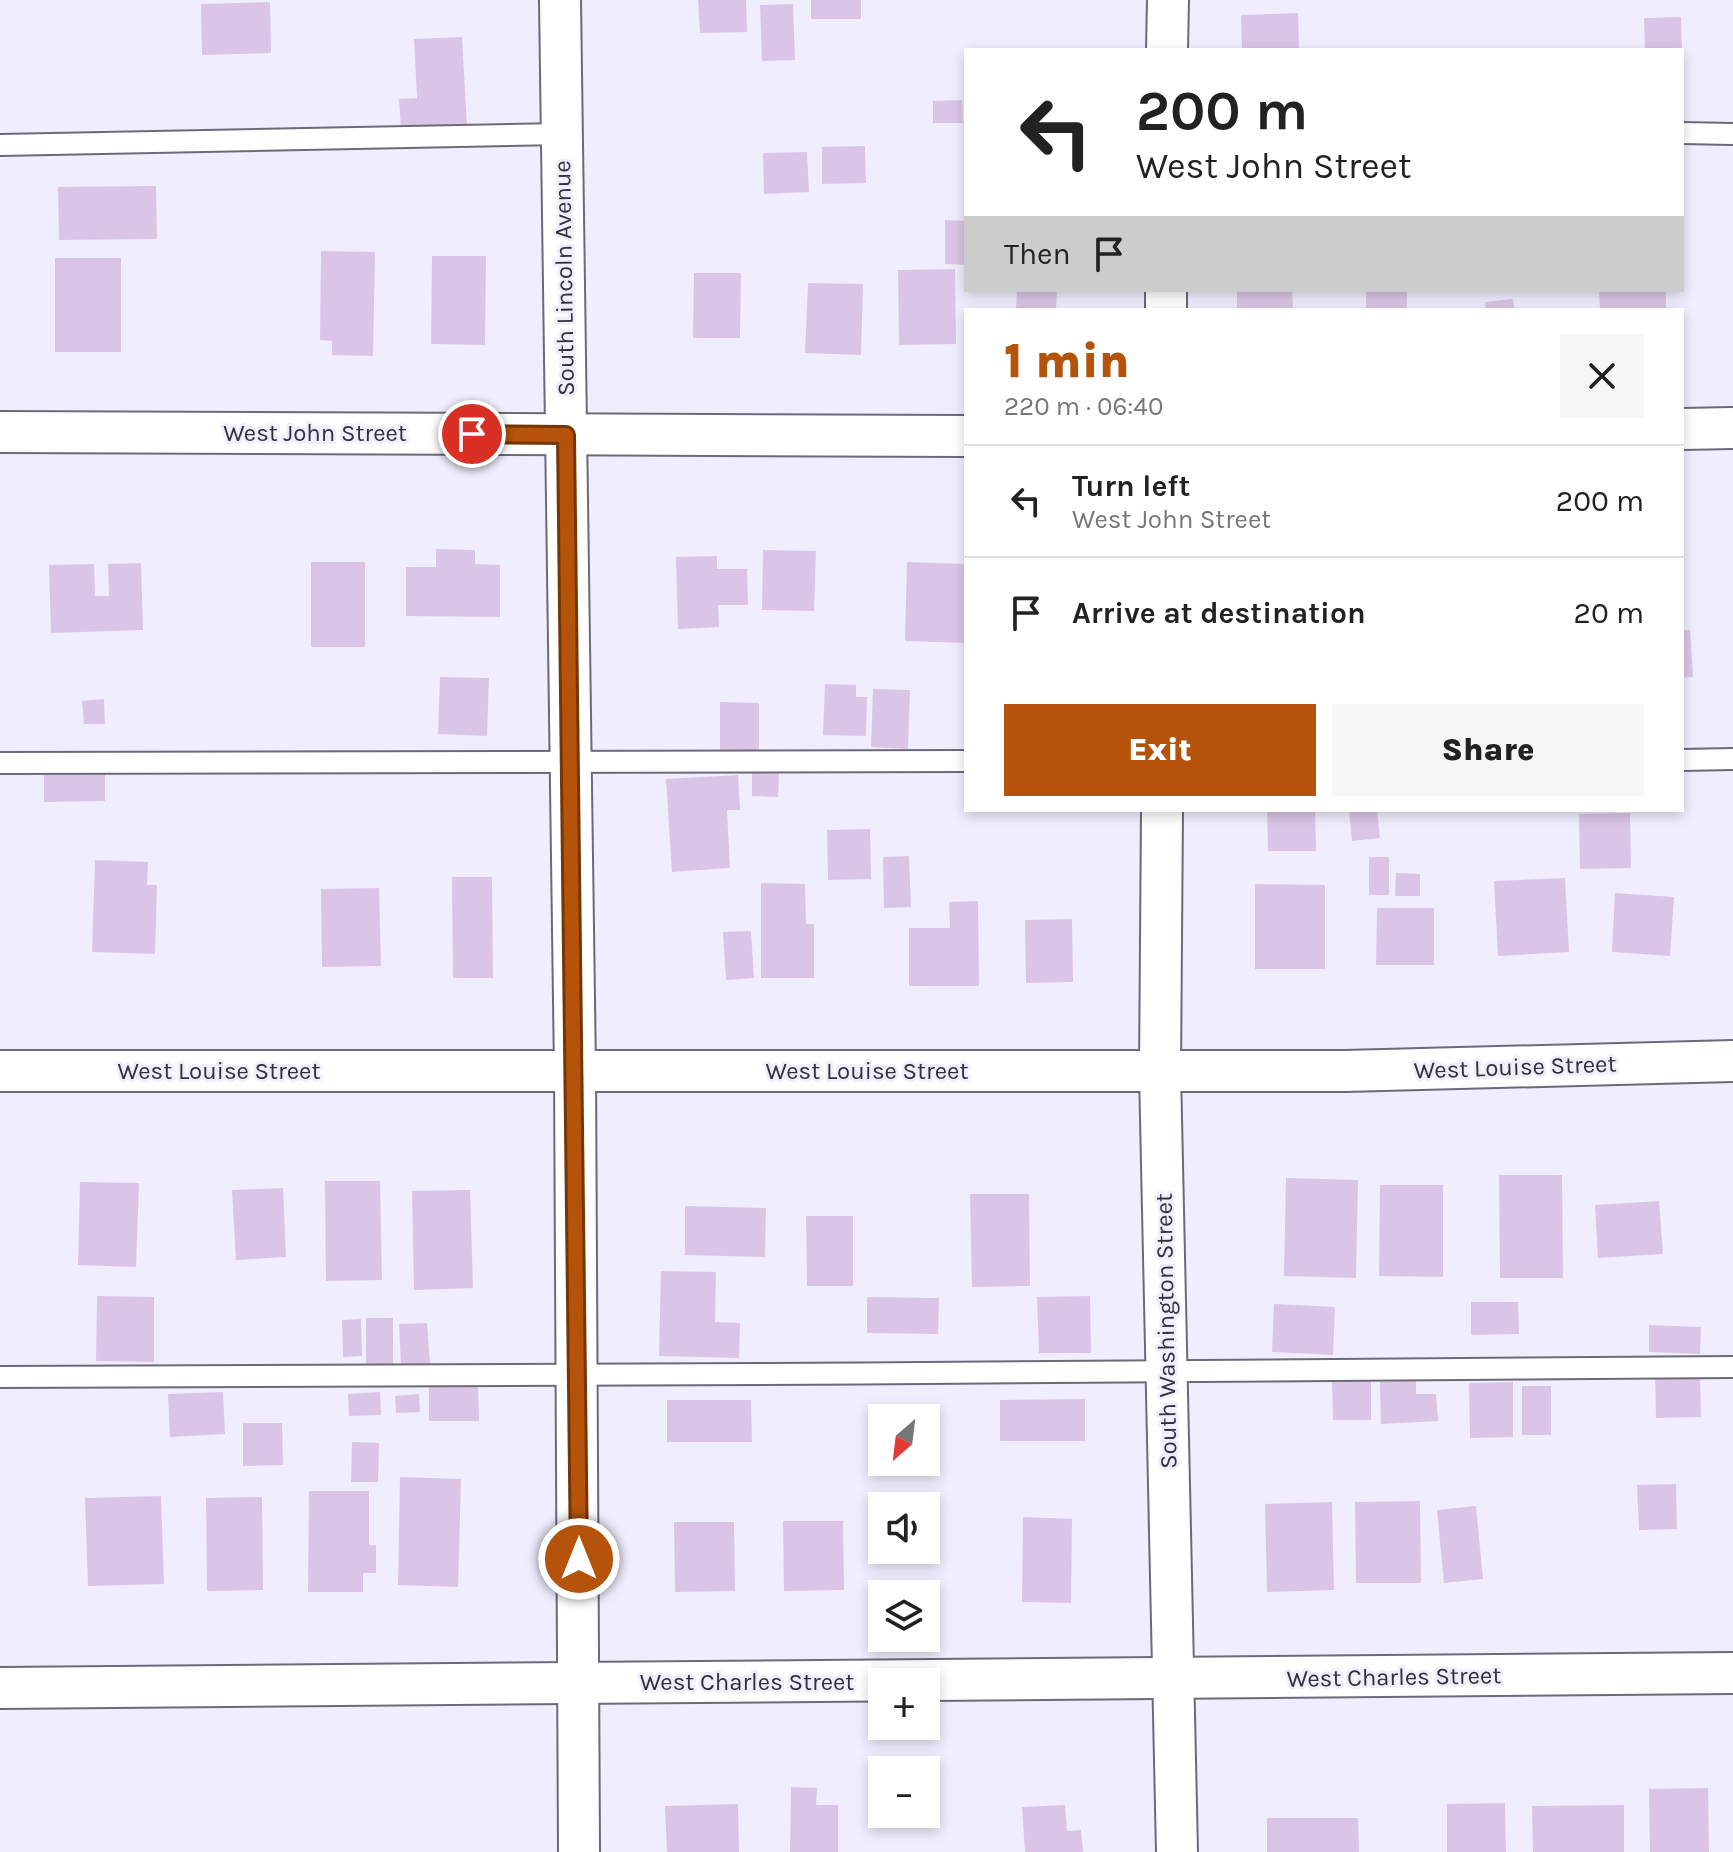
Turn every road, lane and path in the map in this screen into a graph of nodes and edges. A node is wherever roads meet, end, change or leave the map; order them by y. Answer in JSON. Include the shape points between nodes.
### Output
{"nodes":[{"id":1,"x":560,"y":0,"type":"edge"},
{"id":2,"x":1168,"y":0,"type":"edge"},
{"id":3,"x":1167,"y":48,"type":"edge"},
{"id":4,"x":1684,"y":133,"type":"edge"},
{"id":5,"x":562,"y":134,"type":"junction"},
{"id":6,"x":1733,"y":134,"type":"edge"},
{"id":7,"x":0,"y":145,"type":"edge"},
{"id":8,"x":1733,"y":428,"type":"edge"},
{"id":9,"x":1684,"y":429,"type":"edge"},
{"id":10,"x":0,"y":432,"type":"edge"},
{"id":11,"x":566,"y":435,"type":"junction"},
{"id":12,"x":964,"y":436,"type":"edge"},
{"id":13,"x":1733,"y":759,"type":"edge"},
{"id":14,"x":1684,"y":760,"type":"edge"},
{"id":15,"x":964,"y":761,"type":"edge"},
{"id":16,"x":571,"y":762,"type":"junction"},
{"id":17,"x":0,"y":763,"type":"edge"},
{"id":18,"x":1162,"y":812,"type":"edge"},
{"id":19,"x":1733,"y":1061,"type":"edge"},
{"id":20,"x":0,"y":1071,"type":"edge"},
{"id":21,"x":575,"y":1071,"type":"junction"},
{"id":22,"x":1160,"y":1072,"type":"junction"},
{"id":23,"x":1733,"y":1367,"type":"edge"},
{"id":24,"x":577,"y":1373,"type":"junction"},
{"id":25,"x":1167,"y":1375,"type":"junction"},
{"id":26,"x":0,"y":1377,"type":"edge"},
{"id":27,"x":1733,"y":1673,"type":"edge"},
{"id":28,"x":1173,"y":1679,"type":"junction"},
{"id":29,"x":580,"y":1684,"type":"junction"},
{"id":30,"x":0,"y":1688,"type":"edge"},
{"id":31,"x":579,"y":1852,"type":"edge"},
{"id":32,"x":1177,"y":1852,"type":"edge"}],
"edges":[{"from":1,"to":5,"type":"street","name":"South Lincoln Avenue"},
{"from":2,"to":3,"type":"street"},
{"from":4,"to":6,"type":"lane"},
{"from":5,"to":7,"type":"lane"},
{"from":5,"to":11,"type":"street","name":"South Lincoln Avenue"},
{"from":8,"to":9,"type":"street"},
{"from":10,"to":11,"type":"street","name":"West John Street"},
{"from":11,"to":12,"type":"street","name":"West John Street"},
{"from":11,"to":16,"type":"street","name":"South Lincoln Avenue"},
{"from":13,"to":14,"type":"lane"},
{"from":15,"to":16,"type":"lane"},
{"from":16,"to":17,"type":"lane"},
{"from":16,"to":21,"type":"street","name":"South Lincoln Avenue"},
{"from":18,"to":22,"type":"street","name":"South Washington Street"},
{"from":19,"to":22,"type":"street","name":"West Louise Street"},
{"from":20,"to":21,"type":"street","name":"West Louise Street"},
{"from":21,"to":22,"type":"street","name":"West Louise Street"},
{"from":21,"to":24,"type":"street","name":"South Lincoln Avenue"},
{"from":22,"to":25,"type":"street","name":"South Washington Street"},
{"from":23,"to":25,"type":"lane"},
{"from":24,"to":25,"type":"lane"},
{"from":24,"to":26,"type":"lane"},
{"from":24,"to":29,"type":"street","name":"South Lincoln Avenue"},
{"from":25,"to":28,"type":"street","name":"South Washington Street"},
{"from":27,"to":28,"type":"street","name":"West Charles Street"},
{"from":28,"to":29,"type":"street","name":"West Charles Street"},
{"from":28,"to":32,"type":"street","name":"South Washington Street"},
{"from":29,"to":30,"type":"street","name":"West Charles Street"},
{"from":29,"to":31,"type":"street","name":"South Lincoln Avenue"}]}
